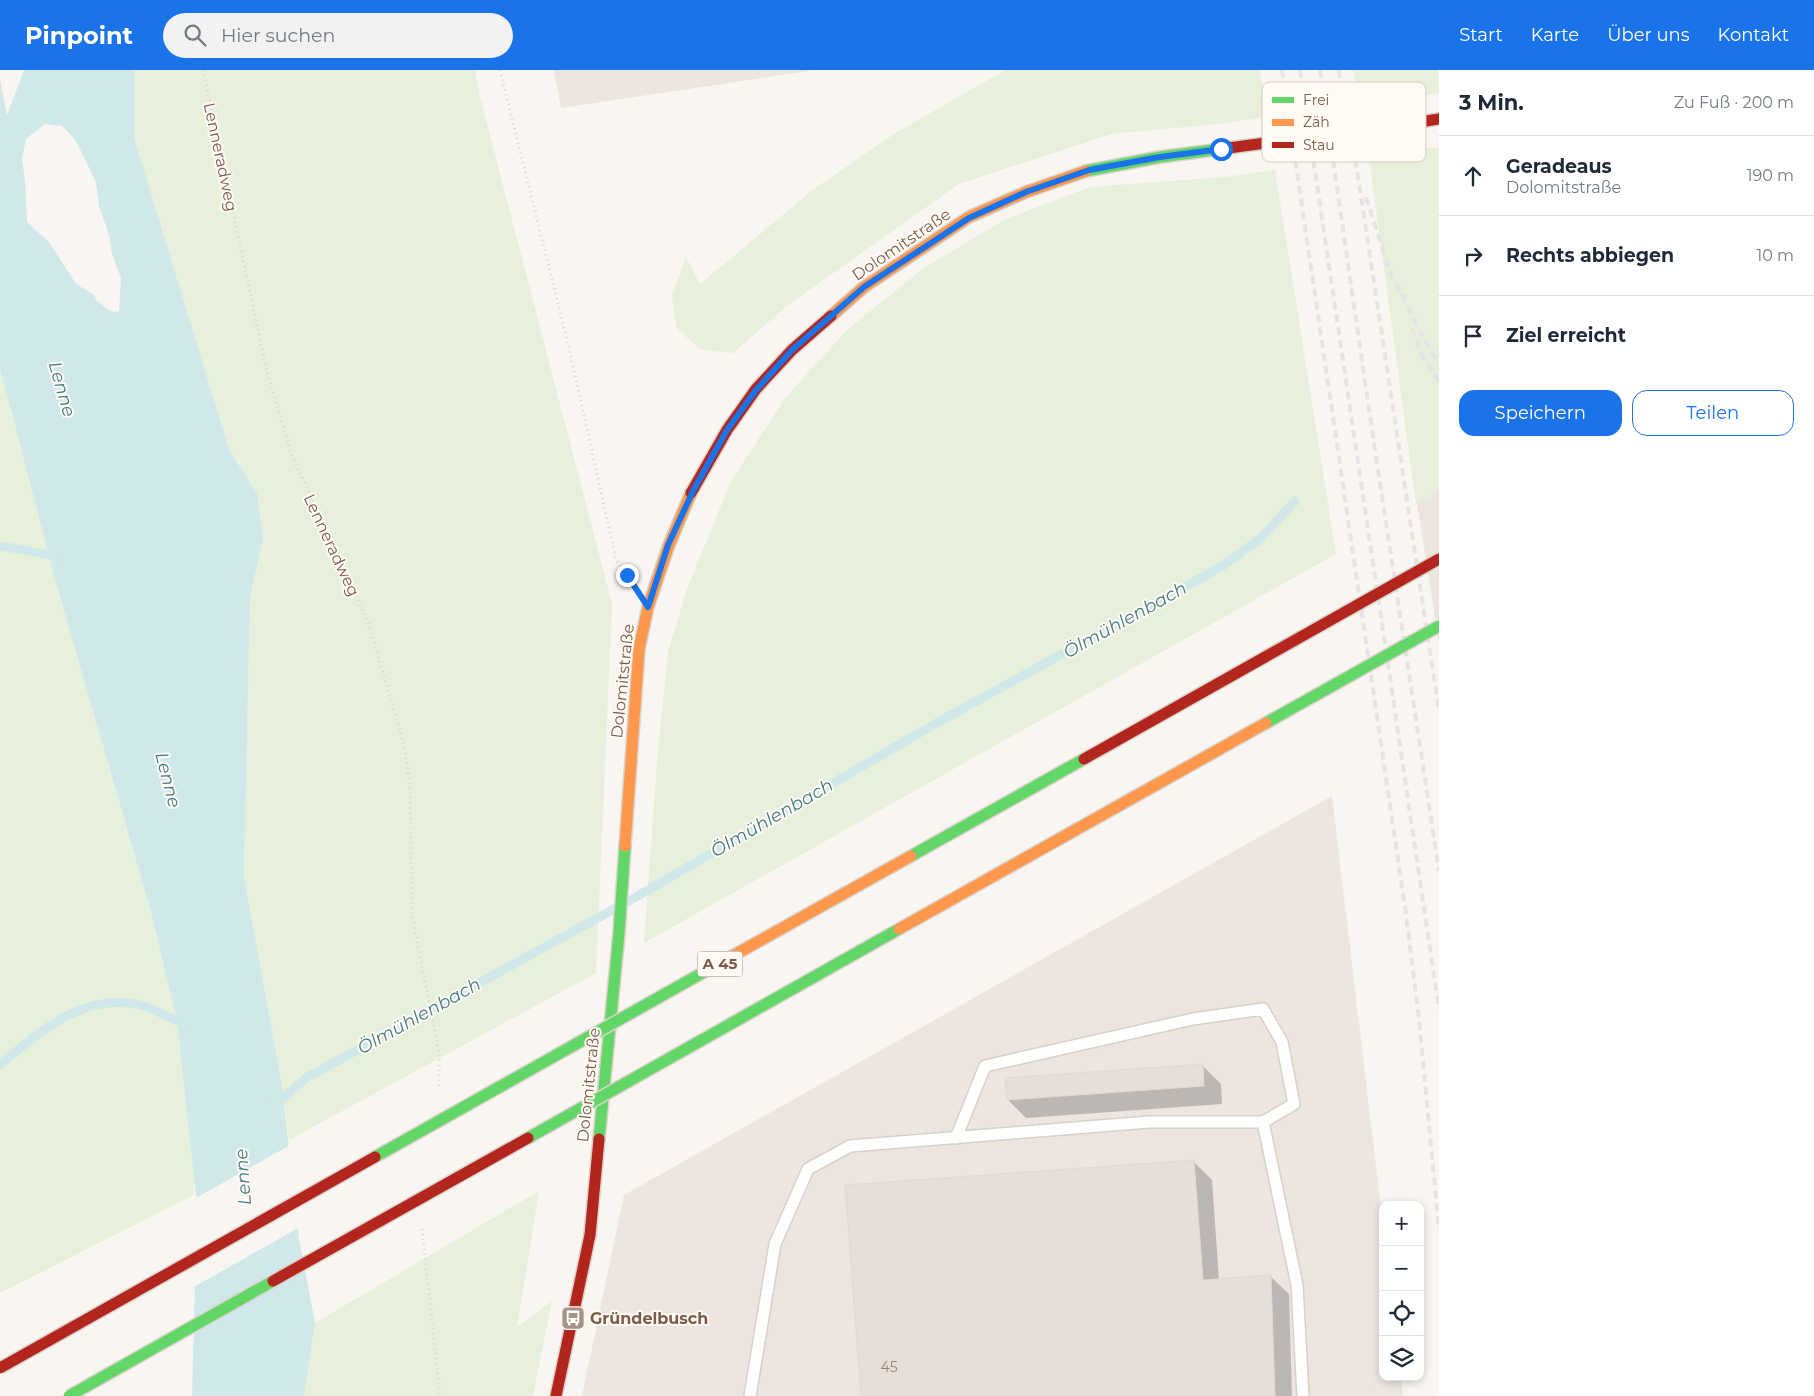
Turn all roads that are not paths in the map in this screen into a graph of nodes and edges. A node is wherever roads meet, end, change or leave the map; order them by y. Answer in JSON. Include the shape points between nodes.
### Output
{"nodes":[{"id":1,"x":1439,"y":119,"type":"edge"},
{"id":2,"x":1426,"y":121,"type":"edge"},
{"id":3,"x":1262,"y":143,"type":"edge"},
{"id":4,"x":1439,"y":559,"type":"edge"},
{"id":5,"x":1439,"y":626,"type":"edge"},
{"id":6,"x":1264,"y":1122,"type":"junction"},
{"id":7,"x":956,"y":1138,"type":"junction"},
{"id":8,"x":0,"y":1368,"type":"edge"},
{"id":9,"x":69,"y":1396,"type":"edge"},
{"id":10,"x":556,"y":1396,"type":"edge"},
{"id":11,"x":750,"y":1396,"type":"edge"},
{"id":12,"x":1303,"y":1396,"type":"edge"}],
"edges":[{"from":1,"to":2,"type":"main road","name":"Dolomitstraße","bridge":true},
{"from":3,"to":10,"type":"main road","name":"Dolomitstraße","bridge":true,"via":[[1089,170],[1026,192],[969,218],[864,287],[792,350],[756,390],[727,430],[668,545],[648,607],[639,649],[619,934],[590,1235]]},
{"from":4,"to":8,"type":"main road","number":"A 45","bridge":true},
{"from":5,"to":9,"type":"main road","bridge":true},
{"from":6,"to":7,"type":"lane","via":[[1148,1122]]},
{"from":6,"to":7,"type":"lane","via":[[1294,1104],[1282,1042],[1263,1009],[1193,1019],[985,1066]]},
{"from":6,"to":12,"type":"lane","via":[[1297,1285]]},
{"from":7,"to":11,"type":"lane","via":[[850,1146],[808,1169],[775,1244]]}]}
